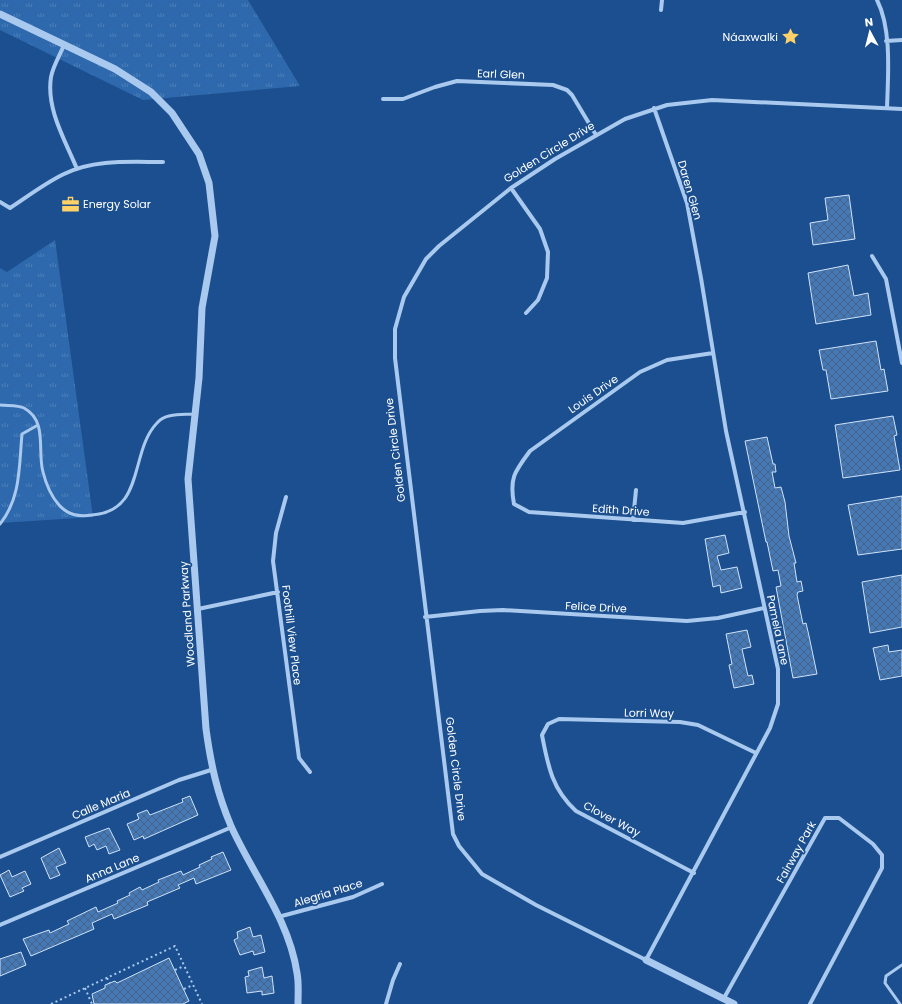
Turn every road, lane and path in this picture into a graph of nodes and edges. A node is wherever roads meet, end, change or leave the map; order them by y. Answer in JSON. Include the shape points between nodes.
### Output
{"nodes":[{"id":1,"x":662,"y":0,"type":"edge"},
{"id":2,"x":877,"y":0,"type":"edge"},
{"id":3,"x":661,"y":10,"type":"dead end"},
{"id":4,"x":0,"y":14,"type":"edge"},
{"id":5,"x":902,"y":40,"type":"edge"},
{"id":6,"x":886,"y":41,"type":"junction"},
{"id":7,"x":64,"y":45,"type":"junction"},
{"id":8,"x":382,"y":99,"type":"dead end"},
{"id":9,"x":654,"y":108,"type":"junction"},
{"id":10,"x":887,"y":108,"type":"junction"},
{"id":11,"x":902,"y":109,"type":"edge"},
{"id":12,"x":596,"y":135,"type":"junction"},
{"id":13,"x":163,"y":162,"type":"dead end"},
{"id":14,"x":77,"y":169,"type":"junction"},
{"id":15,"x":511,"y":188,"type":"junction"},
{"id":16,"x":0,"y":202,"type":"edge"},
{"id":17,"x":872,"y":256,"type":"dead end"},
{"id":18,"x":701,"y":278,"type":"joint"},
{"id":19,"x":526,"y":313,"type":"dead end"},
{"id":20,"x":712,"y":353,"type":"junction"},
{"id":21,"x":902,"y":363,"type":"edge"},
{"id":22,"x":0,"y":405,"type":"edge"},
{"id":23,"x":194,"y":414,"type":"junction"},
{"id":24,"x":38,"y":425,"type":"junction"},
{"id":25,"x":511,"y":488,"type":"joint"},
{"id":26,"x":636,"y":490,"type":"dead end"},
{"id":27,"x":286,"y":497,"type":"dead end"},
{"id":28,"x":745,"y":512,"type":"junction"},
{"id":29,"x":633,"y":520,"type":"junction"},
{"id":30,"x":0,"y":524,"type":"edge"},
{"id":31,"x":278,"y":592,"type":"junction"},
{"id":32,"x":764,"y":608,"type":"junction"},
{"id":33,"x":198,"y":609,"type":"junction"},
{"id":34,"x":425,"y":617,"type":"junction"},
{"id":35,"x":542,"y":735,"type":"joint"},
{"id":36,"x":756,"y":753,"type":"junction"},
{"id":37,"x":211,"y":770,"type":"junction"},
{"id":38,"x":310,"y":772,"type":"dead end"},
{"id":39,"x":232,"y":827,"type":"junction"},
{"id":40,"x":0,"y":857,"type":"edge"},
{"id":41,"x":694,"y":873,"type":"junction"},
{"id":42,"x":382,"y":884,"type":"dead end"},
{"id":43,"x":278,"y":917,"type":"junction"},
{"id":44,"x":0,"y":925,"type":"edge"},
{"id":45,"x":646,"y":960,"type":"junction"},
{"id":46,"x":400,"y":964,"type":"dead end"},
{"id":47,"x":902,"y":965,"type":"edge"},
{"id":48,"x":184,"y":966,"type":"junction"},
{"id":49,"x":175,"y":970,"type":"dead end"},
{"id":50,"x":107,"y":978,"type":"junction"},
{"id":51,"x":110,"y":983,"type":"dead end"},
{"id":52,"x":193,"y":985,"type":"junction"},
{"id":53,"x":85,"y":988,"type":"junction"},
{"id":54,"x":184,"y":989,"type":"dead end"},
{"id":55,"x":724,"y":998,"type":"junction"},
{"id":56,"x":901,"y":1003,"type":"edge"},
{"id":57,"x":50,"y":1004,"type":"edge"},
{"id":58,"x":92,"y":1004,"type":"edge"},
{"id":59,"x":202,"y":1004,"type":"edge"},
{"id":60,"x":298,"y":1004,"type":"edge"},
{"id":61,"x":386,"y":1004,"type":"edge"},
{"id":62,"x":734,"y":1004,"type":"edge"},
{"id":63,"x":810,"y":1004,"type":"edge"}],
"edges":[{"from":1,"to":3,"type":"street"},
{"from":2,"to":6,"type":"street","via":[[884,21]]},
{"from":4,"to":7,"type":"street","name":"Woodland Parkway"},
{"from":5,"to":6,"type":"street"},
{"from":6,"to":10,"type":"street"},
{"from":7,"to":14,"type":"street","via":[[51,76],[50,98]]},
{"from":7,"to":23,"type":"street","name":"Woodland Parkway","via":[[115,69],[151,92],[172,113],[199,154],[209,183],[215,236],[202,308],[199,378]]},
{"from":8,"to":12,"type":"street","name":"Earl Glen","via":[[403,99],[457,81],[553,85],[567,90],[572,95]]},
{"from":9,"to":10,"type":"street","name":"Golden Circle Drive","via":[[712,100]]},
{"from":9,"to":12,"type":"street","name":"Golden Circle Drive","via":[[625,119]]},
{"from":9,"to":18,"type":"street","name":"Daren Glen","via":[[687,203]]},
{"from":10,"to":11,"type":"street","name":"Golden Circle Drive"},
{"from":12,"to":15,"type":"street","name":"Golden Circle Drive"},
{"from":13,"to":14,"type":"street","via":[[106,163]]},
{"from":14,"to":16,"type":"street","via":[[63,174],[10,208]]},
{"from":15,"to":19,"type":"street","via":[[540,229],[548,252],[547,278],[538,300]]},
{"from":15,"to":34,"type":"street","name":"Golden Circle Drive","via":[[426,259],[404,297],[395,329],[395,358]]},
{"from":17,"to":21,"type":"street","via":[[886,279]]},
{"from":18,"to":20,"type":"street","name":"Pamela Lane"},
{"from":20,"to":25,"type":"street","name":"Louis Drive","via":[[667,360],[640,372],[530,451],[517,468]]},
{"from":20,"to":28,"type":"street","name":"Pamela Lane","via":[[726,431]]},
{"from":22,"to":24,"type":"lane","via":[[23,408],[31,414]]},
{"from":23,"to":24,"type":"lane","via":[[167,417],[158,422],[148,434],[130,493],[111,511],[101,515],[83,516],[68,513],[53,498],[42,471]]},
{"from":23,"to":33,"type":"street","name":"Woodland Parkway","via":[[188,479]]},
{"from":24,"to":30,"type":"lane","via":[[22,434],[20,475],[15,495]]},
{"from":25,"to":29,"type":"street","name":"Edith Drive","via":[[514,504],[529,512]]},
{"from":26,"to":29,"type":"street"},
{"from":27,"to":31,"type":"street","name":"Foothill View Place","via":[[276,533],[273,560]]},
{"from":28,"to":29,"type":"street","name":"Edith Drive","via":[[683,523]]},
{"from":28,"to":32,"type":"street","name":"Pamela Lane"},
{"from":31,"to":33,"type":"street"},
{"from":31,"to":38,"type":"street","name":"Foothill View Place","via":[[299,758]]},
{"from":32,"to":34,"type":"street","name":"Felice Drive","via":[[718,618],[687,621],[503,610]]},
{"from":32,"to":36,"type":"street","name":"Pamela Lane","via":[[778,669],[778,704],[770,728]]},
{"from":33,"to":37,"type":"street","name":"Woodland Parkway"},
{"from":34,"to":45,"type":"street","name":"Golden Circle Drive","via":[[453,834],[459,846],[482,874],[536,905]]},
{"from":35,"to":36,"type":"street","name":"Lorri Way","via":[[548,724],[558,719],[680,722],[698,725]]},
{"from":35,"to":41,"type":"street","name":"Clover Way","via":[[549,773],[564,800],[576,811]]},
{"from":36,"to":41,"type":"street","name":"Pamela Lane"},
{"from":37,"to":39,"type":"street","name":"Woodland Parkway"},
{"from":37,"to":40,"type":"street","name":"Calle Maria","via":[[179,780]]},
{"from":39,"to":43,"type":"street","name":"Woodland Parkway","via":[[268,893]]},
{"from":39,"to":44,"type":"street","name":"Anna Lane"},
{"from":41,"to":45,"type":"street","name":"Pamela Lane"},
{"from":42,"to":43,"type":"street","name":"Alegria Place","via":[[353,897]]},
{"from":43,"to":60,"type":"street","name":"Woodland Parkway","via":[[290,944],[297,974]]},
{"from":45,"to":55,"type":"street","name":"Golden Circle Drive"},
{"from":46,"to":61,"type":"street"},
{"from":47,"to":56,"type":"lane","via":[[886,976],[885,983]]},
{"from":48,"to":49,"type":"path"},
{"from":48,"to":50,"type":"path","via":[[175,946]]},
{"from":48,"to":52,"type":"path"},
{"from":50,"to":51,"type":"path"},
{"from":50,"to":53,"type":"path"},
{"from":52,"to":54,"type":"path"},
{"from":52,"to":59,"type":"path"},
{"from":53,"to":57,"type":"path"},
{"from":53,"to":58,"type":"path"},
{"from":55,"to":62,"type":"street","name":"Golden Circle Drive"},
{"from":55,"to":63,"type":"street","name":"Fairway Park","via":[[825,818],[839,818],[874,844],[882,855],[882,868]]}]}
